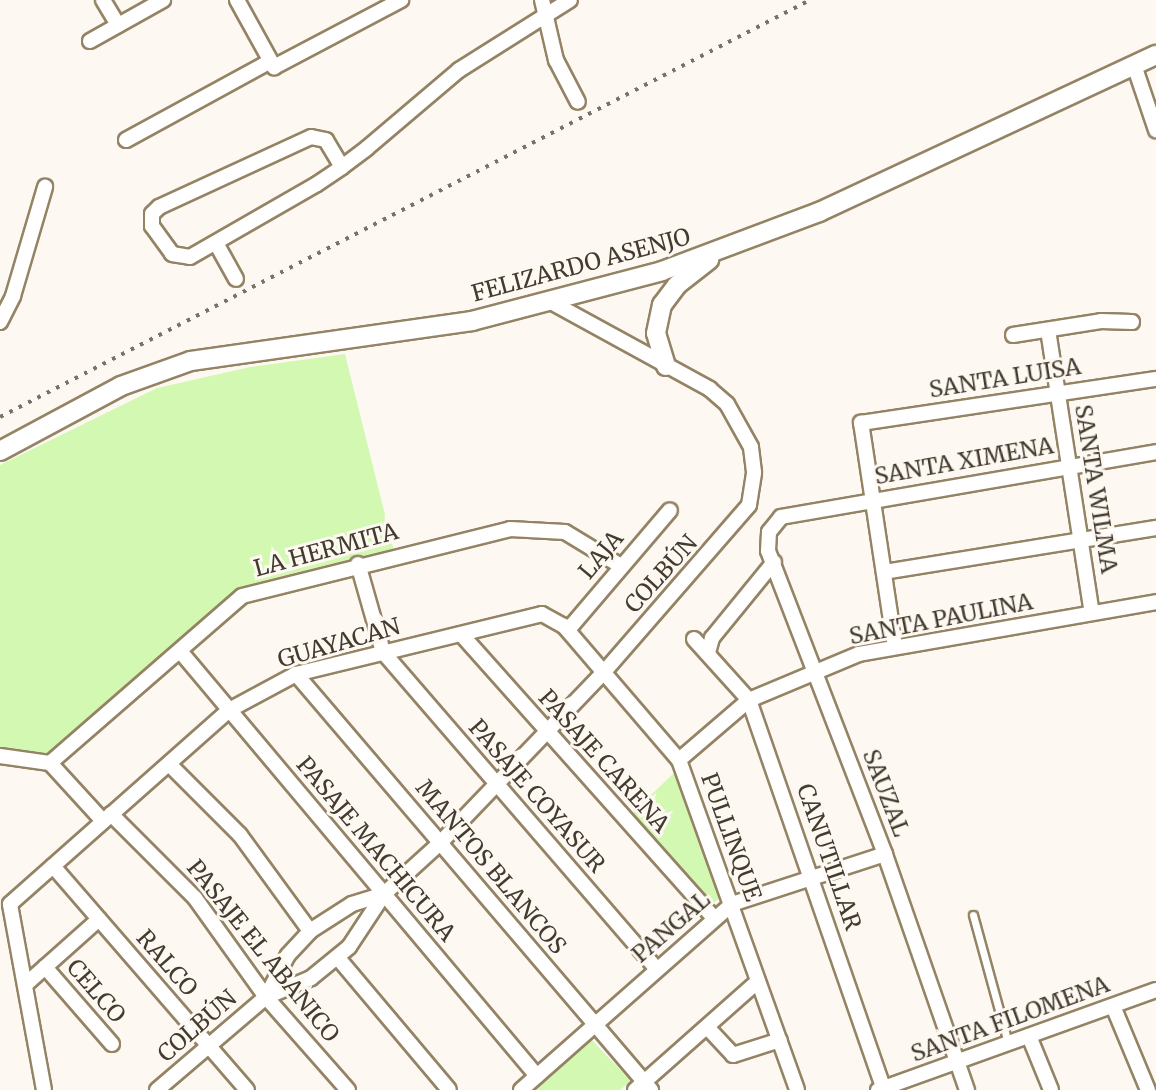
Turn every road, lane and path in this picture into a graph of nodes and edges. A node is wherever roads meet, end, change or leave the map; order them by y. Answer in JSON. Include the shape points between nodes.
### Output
{"nodes":[{"id":1,"x":103,"y":0,"type":"edge"},
{"id":2,"x":163,"y":0,"type":"edge"},
{"id":3,"x":237,"y":0,"type":"edge"},
{"id":4,"x":401,"y":0,"type":"edge"},
{"id":5,"x":570,"y":0,"type":"edge"},
{"id":6,"x":543,"y":7,"type":"edge"},
{"id":7,"x":118,"y":25,"type":"junction"},
{"id":8,"x":90,"y":41,"type":"dead end"},
{"id":9,"x":1156,"y":55,"type":"edge"},
{"id":10,"x":269,"y":62,"type":"junction"},
{"id":11,"x":1134,"y":65,"type":"junction"},
{"id":12,"x":578,"y":102,"type":"dead end"},
{"id":13,"x":1156,"y":130,"type":"edge"},
{"id":14,"x":126,"y":140,"type":"dead end"},
{"id":15,"x":342,"y":167,"type":"junction"},
{"id":16,"x":45,"y":187,"type":"dead end"},
{"id":17,"x":215,"y":243,"type":"junction"},
{"id":18,"x":720,"y":251,"type":"junction"},
{"id":19,"x":236,"y":279,"type":"dead end"},
{"id":20,"x":551,"y":302,"type":"junction"},
{"id":21,"x":0,"y":322,"type":"edge"},
{"id":22,"x":1132,"y":322,"type":"dead end"},
{"id":23,"x":1048,"y":330,"type":"junction"},
{"id":24,"x":1013,"y":335,"type":"dead end"},
{"id":25,"x":666,"y":366,"type":"junction"},
{"id":26,"x":1156,"y":379,"type":"edge"},
{"id":27,"x":1058,"y":393,"type":"junction"},
{"id":28,"x":0,"y":451,"type":"edge"},
{"id":29,"x":1156,"y":452,"type":"edge"},
{"id":30,"x":1070,"y":467,"type":"junction"},
{"id":31,"x":873,"y":500,"type":"junction"},
{"id":32,"x":670,"y":510,"type":"dead end"},
{"id":33,"x":781,"y":517,"type":"joint"},
{"id":34,"x":1156,"y":528,"type":"edge"},
{"id":35,"x":1082,"y":540,"type":"junction"},
{"id":36,"x":774,"y":562,"type":"junction"},
{"id":37,"x":358,"y":564,"type":"junction"},
{"id":38,"x":621,"y":566,"type":"junction"},
{"id":39,"x":884,"y":572,"type":"junction"},
{"id":40,"x":1156,"y":602,"type":"edge"},
{"id":41,"x":1092,"y":613,"type":"junction"},
{"id":42,"x":568,"y":631,"type":"junction"},
{"id":43,"x":461,"y":634,"type":"junction"},
{"id":44,"x":694,"y":639,"type":"dead end"},
{"id":45,"x":895,"y":647,"type":"junction"},
{"id":46,"x":180,"y":651,"type":"junction"},
{"id":47,"x":383,"y":652,"type":"junction"},
{"id":48,"x":708,"y":653,"type":"junction"},
{"id":49,"x":604,"y":672,"type":"junction"},
{"id":50,"x":817,"y":673,"type":"junction"},
{"id":51,"x":296,"y":674,"type":"junction"},
{"id":52,"x":748,"y":700,"type":"junction"},
{"id":53,"x":229,"y":710,"type":"junction"},
{"id":54,"x":546,"y":731,"type":"junction"},
{"id":55,"x":0,"y":757,"type":"edge"},
{"id":56,"x":679,"y":760,"type":"junction"},
{"id":57,"x":50,"y":763,"type":"junction"},
{"id":58,"x":169,"y":764,"type":"junction"},
{"id":59,"x":496,"y":783,"type":"junction"},
{"id":60,"x":107,"y":818,"type":"junction"},
{"id":61,"x":440,"y":843,"type":"junction"},
{"id":62,"x":884,"y":854,"type":"junction"},
{"id":63,"x":53,"y":866,"type":"junction"},
{"id":64,"x":813,"y":876,"type":"junction"},
{"id":65,"x":384,"y":894,"type":"junction"},
{"id":66,"x":732,"y":904,"type":"junction"},
{"id":67,"x":973,"y":915,"type":"dead end"},
{"id":68,"x":714,"y":918,"type":"junction"},
{"id":69,"x":99,"y":919,"type":"junction"},
{"id":70,"x":310,"y":931,"type":"junction"},
{"id":71,"x":338,"y":958,"type":"junction"},
{"id":72,"x":45,"y":967,"type":"junction"},
{"id":73,"x":657,"y":969,"type":"junction"},
{"id":74,"x":758,"y":981,"type":"junction"},
{"id":75,"x":25,"y":985,"type":"junction"},
{"id":76,"x":1156,"y":990,"type":"edge"},
{"id":77,"x":266,"y":997,"type":"junction"},
{"id":78,"x":1113,"y":1006,"type":"junction"},
{"id":79,"x":595,"y":1024,"type":"junction"},
{"id":80,"x":707,"y":1027,"type":"junction"},
{"id":81,"x":1029,"y":1036,"type":"junction"},
{"id":82,"x":780,"y":1040,"type":"junction"},
{"id":83,"x":1008,"y":1043,"type":"junction"},
{"id":84,"x":112,"y":1044,"type":"dead end"},
{"id":85,"x":210,"y":1047,"type":"junction"},
{"id":86,"x":957,"y":1061,"type":"junction"},
{"id":87,"x":537,"y":1076,"type":"junction"},
{"id":88,"x":643,"y":1087,"type":"edge"},
{"id":89,"x":881,"y":1089,"type":"edge"},
{"id":90,"x":44,"y":1090,"type":"edge"},
{"id":91,"x":157,"y":1090,"type":"edge"},
{"id":92,"x":247,"y":1090,"type":"edge"},
{"id":93,"x":348,"y":1090,"type":"edge"},
{"id":94,"x":449,"y":1090,"type":"edge"},
{"id":95,"x":520,"y":1090,"type":"edge"},
{"id":96,"x":797,"y":1090,"type":"edge"},
{"id":97,"x":967,"y":1090,"type":"edge"},
{"id":98,"x":1051,"y":1090,"type":"edge"},
{"id":99,"x":1148,"y":1090,"type":"edge"}],
"edges":[{"from":1,"to":7,"type":"street"},
{"from":2,"to":7,"type":"street"},
{"from":3,"to":10,"type":"street"},
{"from":4,"to":10,"type":"street","via":[[282,66]]},
{"from":5,"to":6,"type":"street"},
{"from":6,"to":12,"type":"street","via":[[556,60]]},
{"from":6,"to":15,"type":"street"},
{"from":7,"to":8,"type":"street"},
{"from":9,"to":11,"type":"street","name":"FELIZARDO ASENJO"},
{"from":10,"to":14,"type":"street"},
{"from":11,"to":13,"type":"street"},
{"from":11,"to":18,"type":"street","name":"FELIZARDO ASENJO","via":[[819,212]]},
{"from":15,"to":17,"type":"street"},
{"from":15,"to":17,"type":"street","via":[[326,140],[311,137],[152,214],[152,226],[175,257],[187,258]]},
{"from":16,"to":21,"type":"street","via":[[13,296]]},
{"from":17,"to":19,"type":"street"},
{"from":18,"to":20,"type":"street","name":"FELIZARDO ASENJO"},
{"from":18,"to":25,"type":"street","via":[[677,285],[662,305],[656,332]]},
{"from":20,"to":25,"type":"street","name":"COLBÚN"},
{"from":20,"to":28,"type":"street","name":"FELIZARDO ASENJO","via":[[472,321],[191,361],[121,386]]},
{"from":22,"to":23,"type":"street","via":[[1101,321]]},
{"from":23,"to":24,"type":"street"},
{"from":23,"to":27,"type":"street","name":"SANTA WILMA"},
{"from":25,"to":49,"type":"street","name":"COLBÚN","via":[[710,389],[735,413],[751,447],[752,494],[741,518]]},
{"from":26,"to":27,"type":"street","name":"SANTA LUISA"},
{"from":27,"to":30,"type":"street","name":"SANTA WILMA"},
{"from":27,"to":31,"type":"street","name":"SANTA LUISA","via":[[861,423]]},
{"from":29,"to":30,"type":"street","name":"SANTA XIMENA"},
{"from":30,"to":31,"type":"street","name":"SANTA XIMENA"},
{"from":30,"to":35,"type":"street","name":"SANTA WILMA"},
{"from":31,"to":33,"type":"street","name":"SANTA XIMENA"},
{"from":31,"to":39,"type":"street"},
{"from":32,"to":38,"type":"street","name":"LAJA"},
{"from":33,"to":36,"type":"street","name":"SAUZAL","via":[[767,538]]},
{"from":34,"to":35,"type":"street"},
{"from":35,"to":39,"type":"street"},
{"from":35,"to":41,"type":"street","name":"SANTA WILMA"},
{"from":36,"to":48,"type":"street","via":[[712,638]]},
{"from":36,"to":50,"type":"street","name":"SAUZAL"},
{"from":37,"to":38,"type":"street","name":"LA HERMITA","via":[[510,529],[541,527],[565,532]]},
{"from":37,"to":46,"type":"street","name":"LA HERMITA","via":[[242,596]]},
{"from":37,"to":47,"type":"street"},
{"from":38,"to":42,"type":"street","name":"LAJA"},
{"from":39,"to":45,"type":"street"},
{"from":40,"to":41,"type":"street","name":"SANTA PAULINA"},
{"from":41,"to":45,"type":"street","name":"SANTA PAULINA"},
{"from":42,"to":43,"type":"street","name":"GUAYACAN","via":[[555,618],[534,614]]},
{"from":42,"to":49,"type":"street","name":"PULLINQUE"},
{"from":43,"to":47,"type":"street","name":"GUAYACAN"},
{"from":43,"to":54,"type":"street","name":"PASAJE CARENA"},
{"from":44,"to":48,"type":"street","name":"CANUTILLAR"},
{"from":45,"to":50,"type":"street","name":"SANTA PAULINA","via":[[859,654]]},
{"from":46,"to":53,"type":"street","name":"PASAJE MACHICURA"},
{"from":46,"to":57,"type":"street","name":"LA HERMITA"},
{"from":47,"to":51,"type":"street","name":"GUAYACAN"},
{"from":47,"to":59,"type":"street","name":"PASAJE COYASUR"},
{"from":48,"to":52,"type":"street","name":"CANUTILLAR"},
{"from":49,"to":54,"type":"street","name":"COLBÚN"},
{"from":49,"to":56,"type":"street","name":"PULLINQUE"},
{"from":50,"to":52,"type":"street","name":"SANTA PAULINA"},
{"from":50,"to":62,"type":"street","name":"SAUZAL"},
{"from":51,"to":53,"type":"street","name":"GUAYACAN"},
{"from":51,"to":61,"type":"street","name":"MANTOS BLANCOS"},
{"from":52,"to":56,"type":"street","name":"SANTA PAULINA"},
{"from":52,"to":64,"type":"street","name":"CANUTILLAR"},
{"from":53,"to":58,"type":"street","name":"GUAYACAN"},
{"from":53,"to":65,"type":"street","name":"PASAJE MACHICURA"},
{"from":54,"to":59,"type":"street","name":"COLBÚN"},
{"from":54,"to":68,"type":"street","name":"PASAJE CARENA"},
{"from":55,"to":57,"type":"street"},
{"from":56,"to":66,"type":"street","name":"PULLINQUE"},
{"from":57,"to":60,"type":"street"},
{"from":58,"to":60,"type":"street","name":"GUAYACAN"},
{"from":58,"to":70,"type":"street","via":[[240,835]]},
{"from":59,"to":61,"type":"street","name":"COLBÚN"},
{"from":59,"to":73,"type":"street","name":"PASAJE COYASUR"},
{"from":60,"to":63,"type":"street","name":"GUAYACAN"},
{"from":60,"to":77,"type":"street","name":"PASAJE EL ABANICO","via":[[195,898]]},
{"from":61,"to":65,"type":"street","name":"COLBÚN"},
{"from":61,"to":79,"type":"street","name":"MANTOS BLANCOS"},
{"from":62,"to":64,"type":"street","name":"PANGAL"},
{"from":62,"to":86,"type":"street","name":"SAUZAL"},
{"from":63,"to":69,"type":"street","name":"RALCO"},
{"from":63,"to":75,"type":"street","name":"GUAYACAN","via":[[10,904]]},
{"from":64,"to":66,"type":"street","name":"PANGAL"},
{"from":64,"to":89,"type":"street","name":"CANUTILLAR"},
{"from":65,"to":70,"type":"street","name":"COLBÚN","via":[[345,908]]},
{"from":65,"to":71,"type":"street","name":"COLBÚN","via":[[364,928]]},
{"from":65,"to":87,"type":"street","name":"PASAJE MACHICURA"},
{"from":66,"to":68,"type":"street","name":"PANGAL"},
{"from":66,"to":74,"type":"street","name":"PULLINQUE"},
{"from":67,"to":83,"type":"lane"},
{"from":68,"to":73,"type":"street","name":"PANGAL"},
{"from":69,"to":72,"type":"street"},
{"from":69,"to":85,"type":"street","name":"RALCO"},
{"from":70,"to":77,"type":"street","name":"COLBÚN","via":[[288,955]]},
{"from":71,"to":77,"type":"street","name":"COLBÚN","via":[[296,986]]},
{"from":71,"to":94,"type":"street"},
{"from":72,"to":75,"type":"street"},
{"from":72,"to":84,"type":"street","name":"CELCO"},
{"from":73,"to":79,"type":"street","name":"PANGAL"},
{"from":74,"to":80,"type":"street"},
{"from":74,"to":82,"type":"street","name":"PULLINQUE"},
{"from":75,"to":90,"type":"street"},
{"from":76,"to":78,"type":"street","name":"SANTA FILOMENA"},
{"from":77,"to":85,"type":"street","name":"COLBÚN"},
{"from":77,"to":93,"type":"street","name":"PASAJE EL ABANICO"},
{"from":78,"to":81,"type":"street","name":"SANTA FILOMENA"},
{"from":78,"to":99,"type":"street"},
{"from":79,"to":87,"type":"street","name":"PANGAL"},
{"from":79,"to":88,"type":"street","name":"MANTOS BLANCOS"},
{"from":80,"to":82,"type":"street","via":[[733,1055]]},
{"from":80,"to":88,"type":"street"},
{"from":81,"to":83,"type":"street","name":"SANTA FILOMENA"},
{"from":81,"to":98,"type":"street"},
{"from":82,"to":96,"type":"street","name":"PULLINQUE"},
{"from":83,"to":86,"type":"street","name":"SANTA FILOMENA"},
{"from":85,"to":91,"type":"street","name":"COLBÚN"},
{"from":85,"to":92,"type":"street","name":"RALCO"},
{"from":86,"to":89,"type":"street","name":"SANTA FILOMENA"},
{"from":86,"to":97,"type":"street","name":"SAUZAL"},
{"from":87,"to":95,"type":"street","name":"PANGAL"}]}
